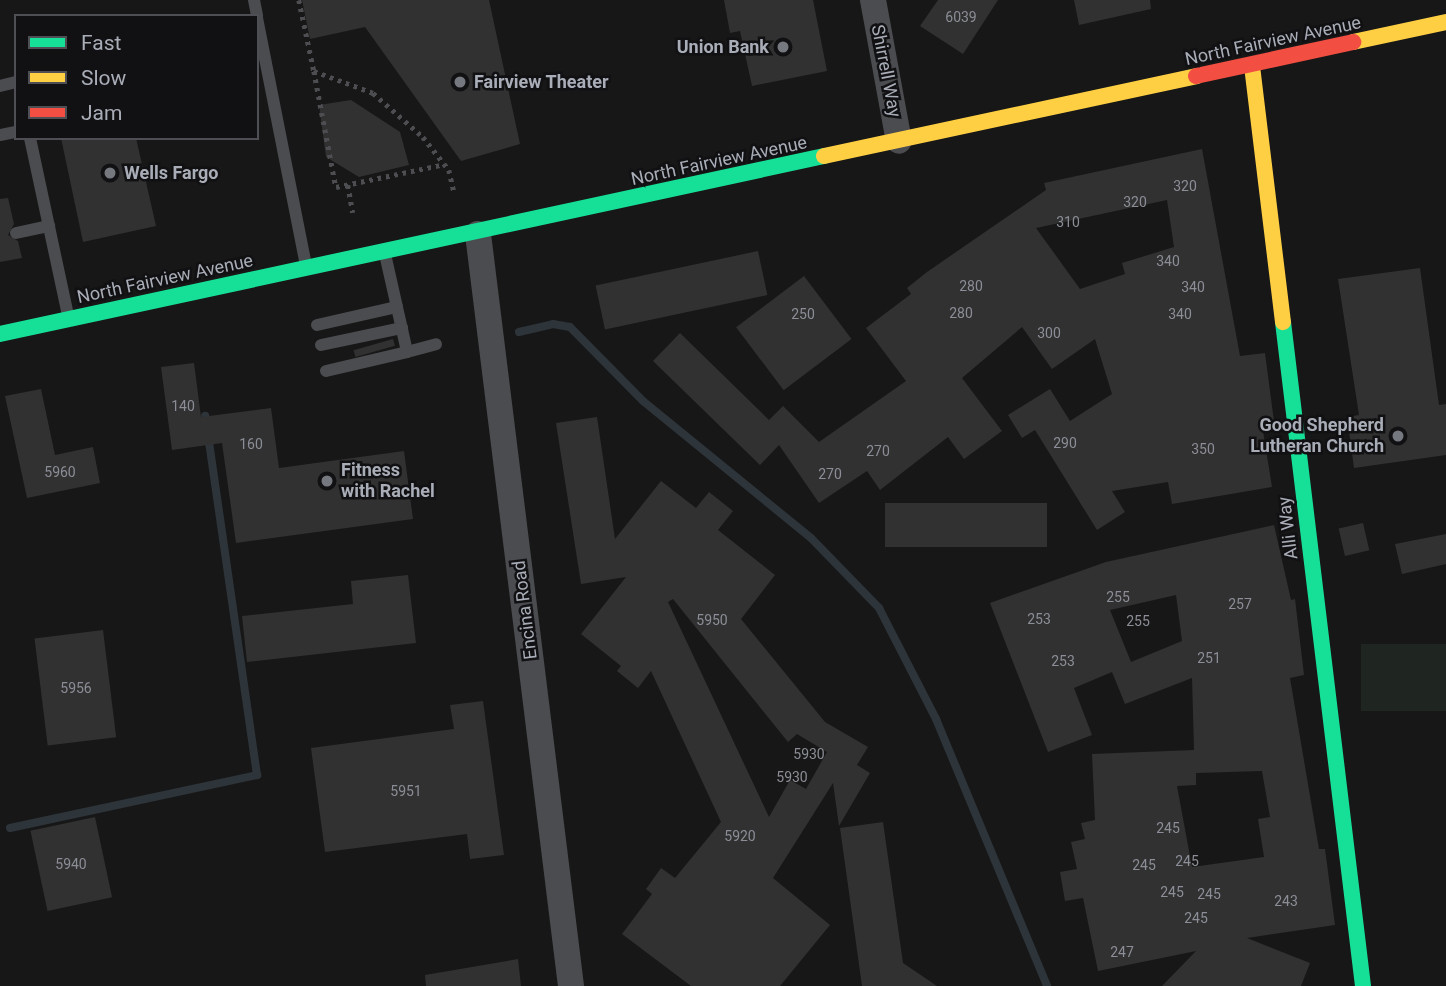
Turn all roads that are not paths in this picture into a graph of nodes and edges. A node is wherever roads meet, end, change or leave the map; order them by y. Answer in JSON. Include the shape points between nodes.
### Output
{"nodes":[{"id":1,"x":873,"y":0,"type":"edge"},
{"id":2,"x":1446,"y":22,"type":"edge"},
{"id":3,"x":259,"y":29,"type":"edge"},
{"id":4,"x":1252,"y":66,"type":"junction"},
{"id":5,"x":30,"y":140,"type":"edge"},
{"id":6,"x":899,"y":141,"type":"junction"},
{"id":7,"x":49,"y":226,"type":"junction"},
{"id":8,"x":16,"y":233,"type":"dead end"},
{"id":9,"x":478,"y":234,"type":"junction"},
{"id":10,"x":385,"y":253,"type":"junction"},
{"id":11,"x":307,"y":269,"type":"junction"},
{"id":12,"x":397,"y":307,"type":"junction"},
{"id":13,"x":68,"y":319,"type":"junction"},
{"id":14,"x":317,"y":325,"type":"dead end"},
{"id":15,"x":402,"y":328,"type":"junction"},
{"id":16,"x":0,"y":334,"type":"edge"},
{"id":17,"x":436,"y":344,"type":"dead end"},
{"id":18,"x":321,"y":345,"type":"dead end"},
{"id":19,"x":408,"y":352,"type":"junction"},
{"id":20,"x":326,"y":372,"type":"dead end"},
{"id":21,"x":571,"y":986,"type":"edge"},
{"id":22,"x":1363,"y":986,"type":"edge"}],
"edges":[{"from":1,"to":6,"type":"street","name":"Shirrell Way"},
{"from":2,"to":4,"type":"main road","name":"North Fairview Avenue"},
{"from":3,"to":11,"type":"lane"},
{"from":4,"to":6,"type":"main road","name":"North Fairview Avenue"},
{"from":4,"to":22,"type":"main road","name":"Alli Way"},
{"from":5,"to":7,"type":"lane"},
{"from":6,"to":9,"type":"main road","name":"North Fairview Avenue"},
{"from":7,"to":8,"type":"lane"},
{"from":7,"to":13,"type":"lane"},
{"from":9,"to":10,"type":"main road","name":"North Fairview Avenue"},
{"from":9,"to":21,"type":"street","name":"Encina Road"},
{"from":10,"to":11,"type":"main road","name":"North Fairview Avenue"},
{"from":10,"to":12,"type":"lane"},
{"from":11,"to":13,"type":"main road","name":"North Fairview Avenue"},
{"from":12,"to":14,"type":"lane"},
{"from":12,"to":15,"type":"lane"},
{"from":13,"to":16,"type":"main road","name":"North Fairview Avenue"},
{"from":15,"to":18,"type":"lane"},
{"from":15,"to":19,"type":"lane"},
{"from":17,"to":19,"type":"lane"},
{"from":19,"to":20,"type":"lane"}]}
